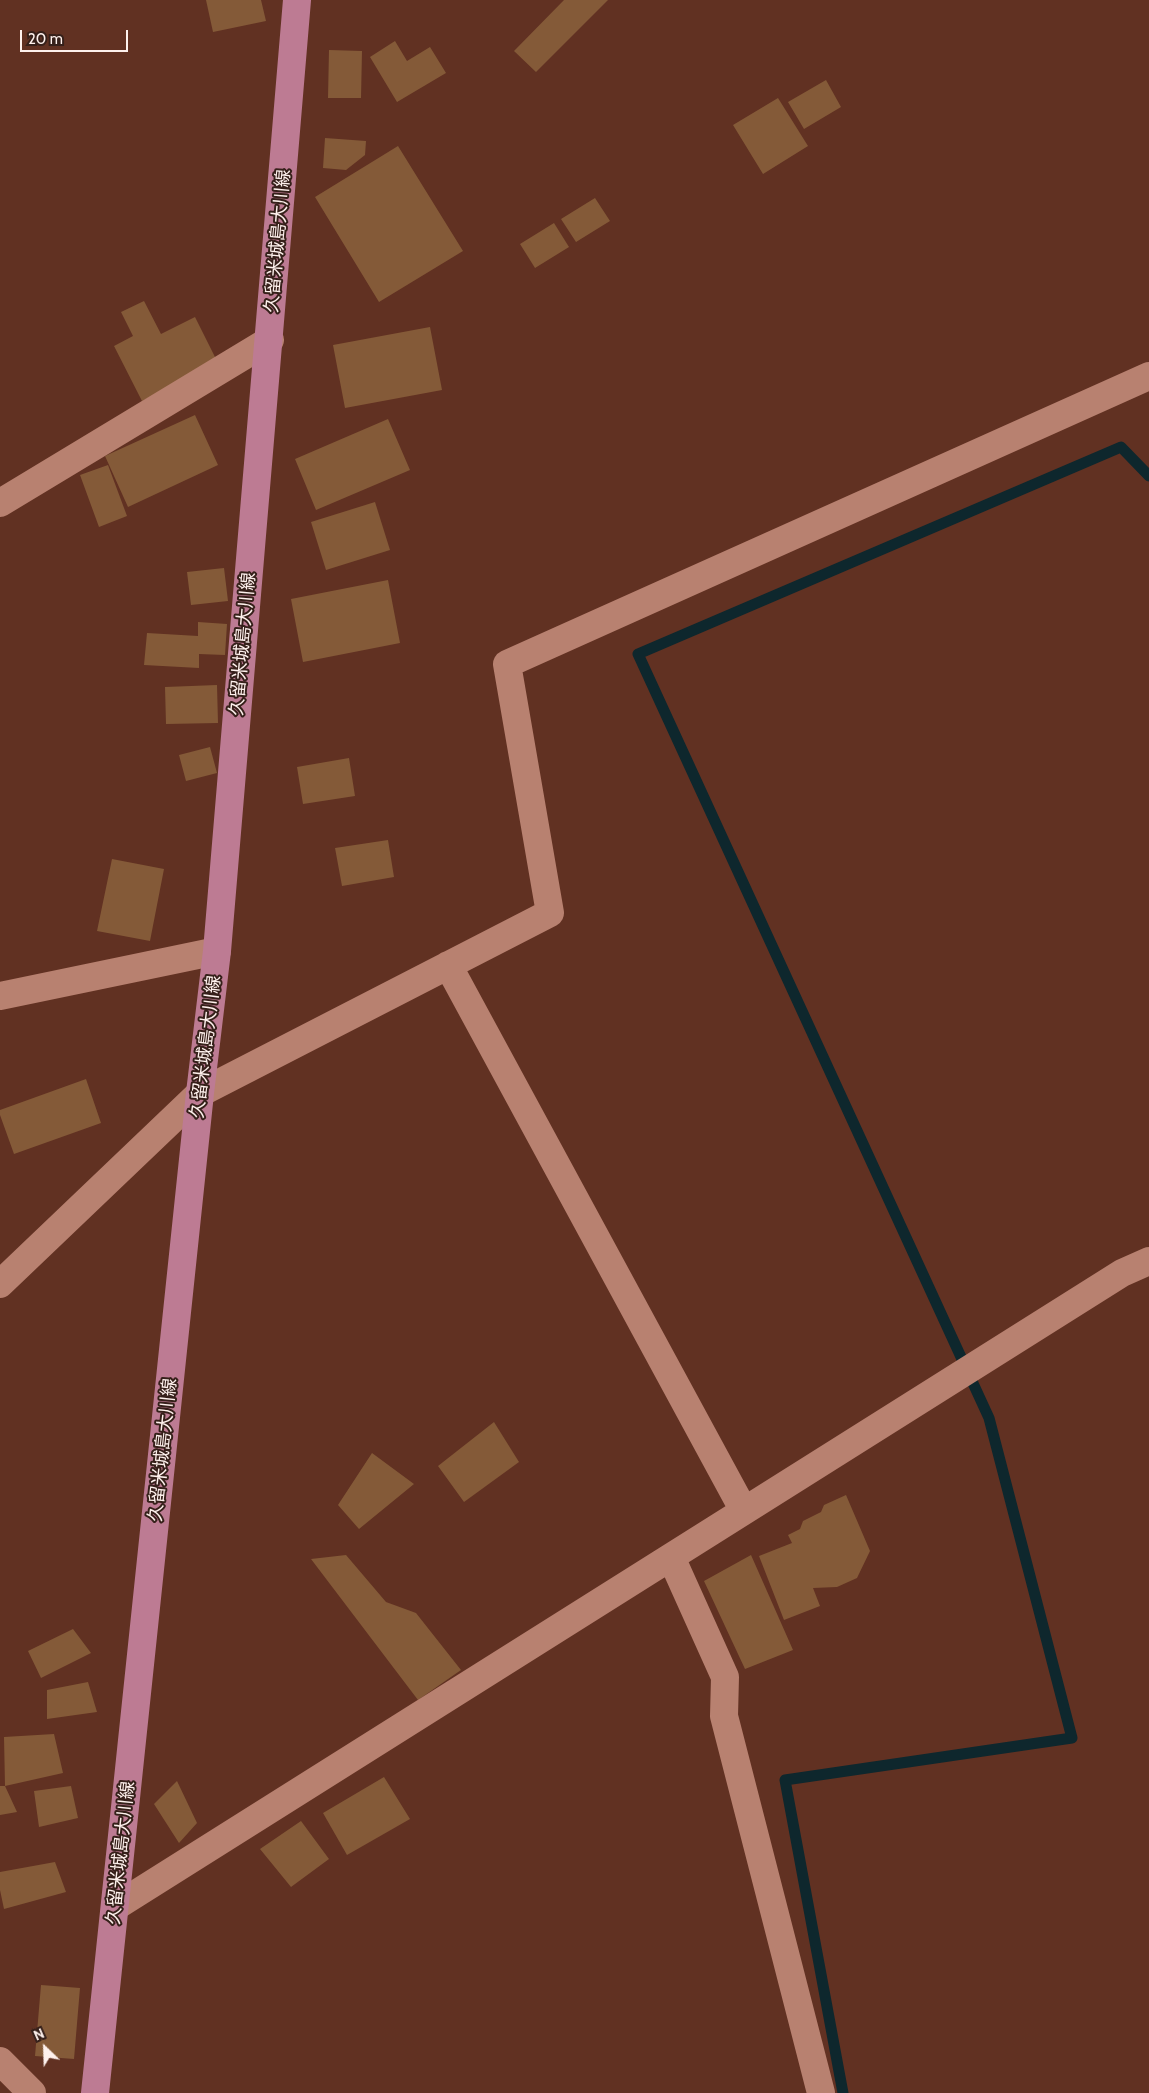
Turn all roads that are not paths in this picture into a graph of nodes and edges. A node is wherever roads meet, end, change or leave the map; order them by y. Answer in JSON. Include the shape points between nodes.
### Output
{"nodes":[{"id":1,"x":297,"y":0,"type":"edge"},
{"id":2,"x":270,"y":340,"type":"junction"},
{"id":3,"x":1149,"y":376,"type":"edge"},
{"id":4,"x":0,"y":503,"type":"edge"},
{"id":5,"x":217,"y":952,"type":"junction"},
{"id":6,"x":448,"y":965,"type":"junction"},
{"id":7,"x":0,"y":996,"type":"edge"},
{"id":8,"x":200,"y":1093,"type":"junction"},
{"id":9,"x":1149,"y":1261,"type":"edge"},
{"id":10,"x":0,"y":1284,"type":"edge"},
{"id":11,"x":744,"y":1511,"type":"junction"},
{"id":12,"x":671,"y":1557,"type":"junction"},
{"id":13,"x":115,"y":1907,"type":"junction"},
{"id":14,"x":0,"y":2062,"type":"edge"},
{"id":15,"x":32,"y":2093,"type":"edge"},
{"id":16,"x":95,"y":2093,"type":"edge"},
{"id":17,"x":821,"y":2093,"type":"edge"}],
"edges":[{"from":1,"to":2,"type":"main road","name":"久留米城島大川線"},
{"from":2,"to":4,"type":"street"},
{"from":2,"to":5,"type":"main road","name":"久留米城島大川線"},
{"from":3,"to":6,"type":"street","via":[[507,664],[550,912]]},
{"from":5,"to":7,"type":"street"},
{"from":5,"to":8,"type":"main road","name":"久留米城島大川線"},
{"from":6,"to":8,"type":"street"},
{"from":6,"to":11,"type":"street"},
{"from":8,"to":10,"type":"street"},
{"from":8,"to":13,"type":"main road","name":"久留米城島大川線"},
{"from":9,"to":11,"type":"street","via":[[1122,1273]]},
{"from":11,"to":12,"type":"street"},
{"from":12,"to":13,"type":"street"},
{"from":12,"to":17,"type":"street","via":[[726,1677],[724,1716]]},
{"from":13,"to":16,"type":"main road","name":"久留米城島大川線"},
{"from":14,"to":15,"type":"street"}]}
